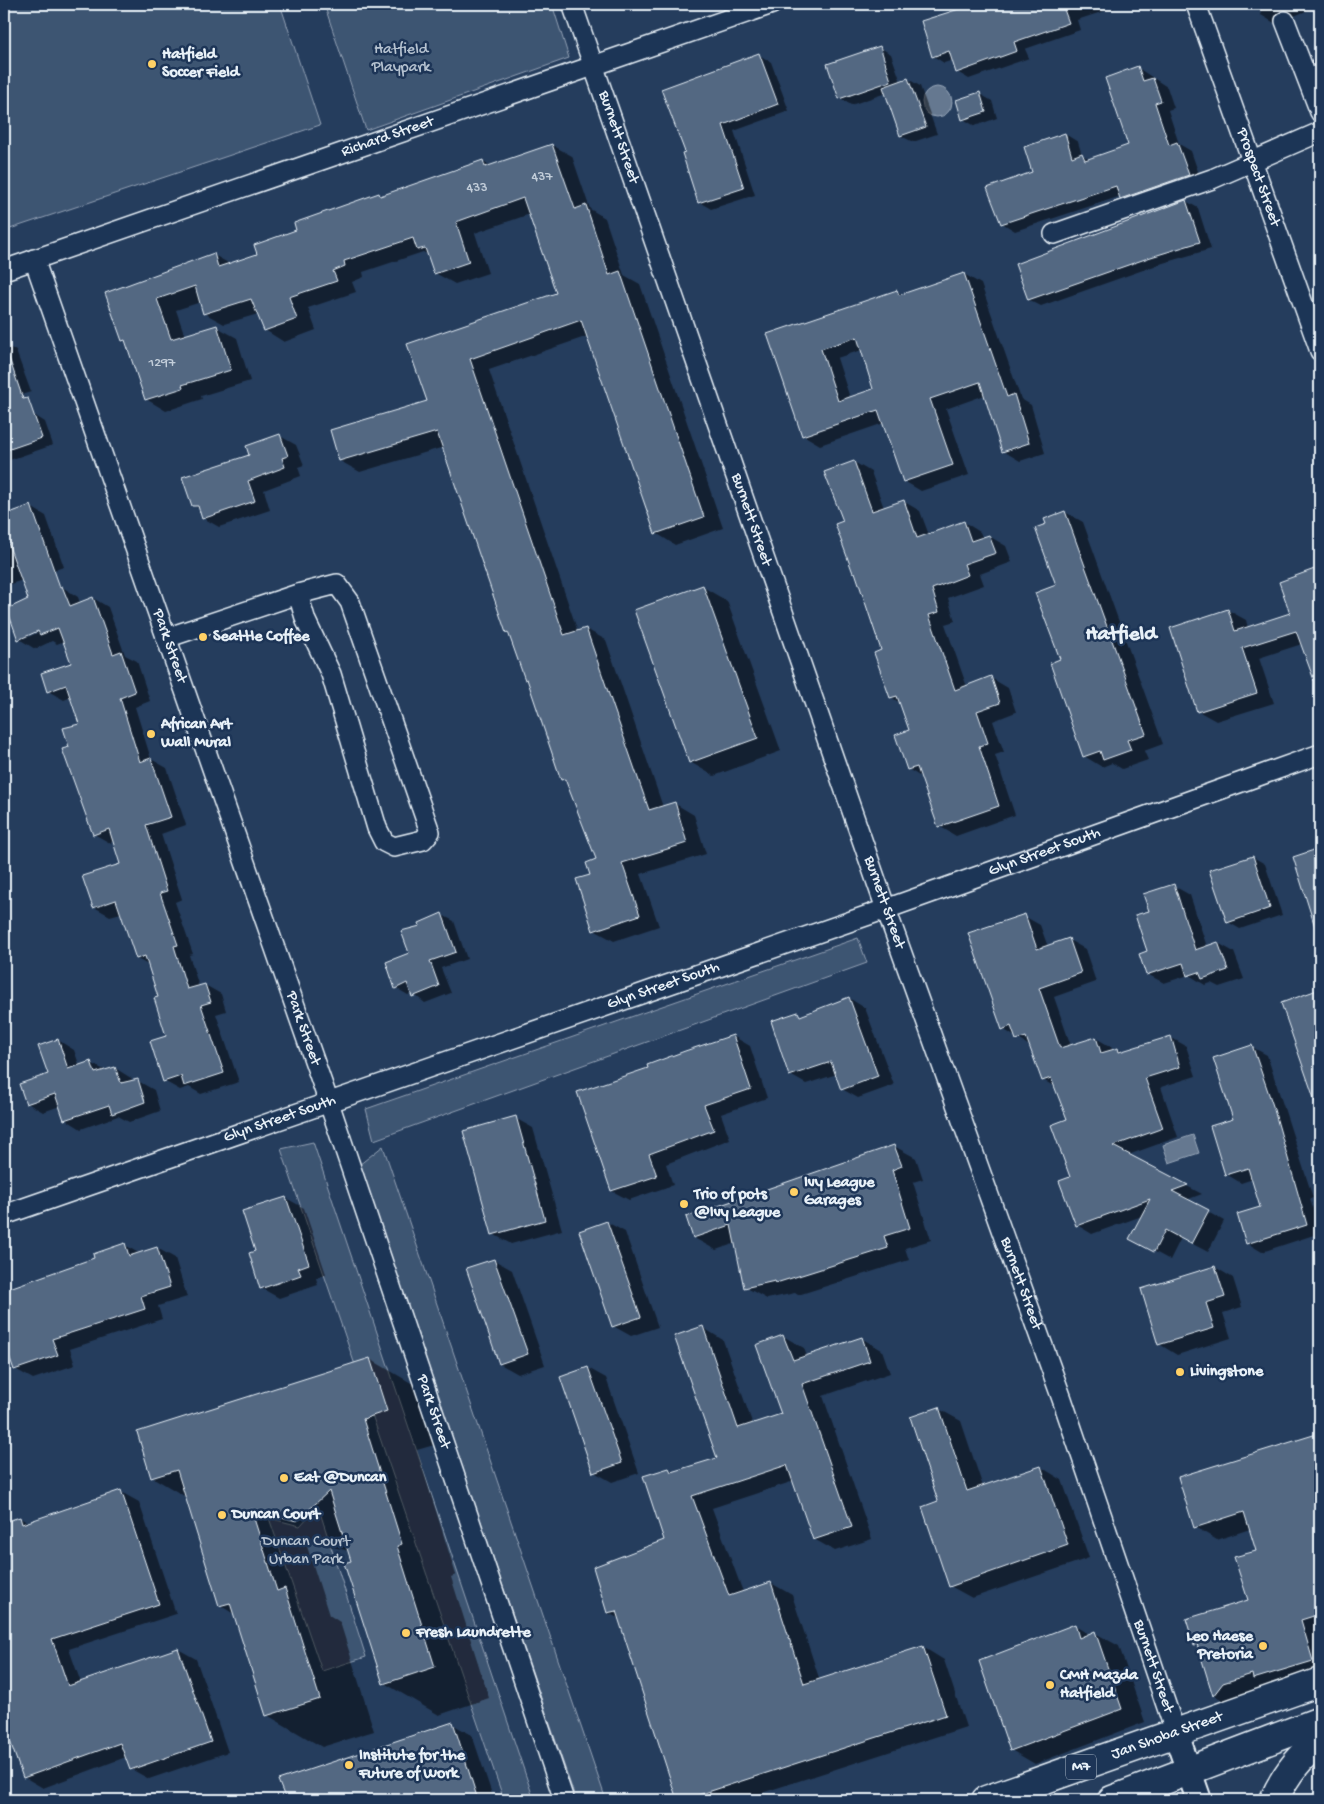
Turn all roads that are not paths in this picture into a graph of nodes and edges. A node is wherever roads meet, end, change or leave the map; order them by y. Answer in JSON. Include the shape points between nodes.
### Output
{"nodes":[{"id":1,"x":572,"y":4,"type":"edge"},
{"id":2,"x":772,"y":4,"type":"edge"},
{"id":3,"x":1196,"y":4,"type":"edge"},
{"id":4,"x":1285,"y":20,"type":"dead end"},
{"id":5,"x":593,"y":67,"type":"junction"},
{"id":6,"x":1320,"y":112,"type":"edge"},
{"id":7,"x":1320,"y":132,"type":"edge"},
{"id":8,"x":1252,"y":164,"type":"junction"},
{"id":9,"x":1054,"y":234,"type":"dead end"},
{"id":10,"x":34,"y":259,"type":"junction"},
{"id":11,"x":4,"y":270,"type":"edge"},
{"id":12,"x":1320,"y":351,"type":"edge"},
{"id":13,"x":298,"y":594,"type":"junction"},
{"id":14,"x":166,"y":638,"type":"junction"},
{"id":15,"x":1320,"y":754,"type":"edge"},
{"id":16,"x":886,"y":909,"type":"junction"},
{"id":17,"x":329,"y":1103,"type":"junction"},
{"id":18,"x":4,"y":1215,"type":"edge"},
{"id":19,"x":1320,"y":1682,"type":"edge"},
{"id":20,"x":1320,"y":1721,"type":"edge"},
{"id":21,"x":1176,"y":1734,"type":"junction"},
{"id":22,"x":1320,"y":1741,"type":"edge"},
{"id":23,"x":1188,"y":1771,"type":"junction"},
{"id":24,"x":564,"y":1800,"type":"edge"},
{"id":25,"x":986,"y":1800,"type":"edge"},
{"id":26,"x":1112,"y":1800,"type":"edge"},
{"id":27,"x":1199,"y":1800,"type":"edge"},
{"id":28,"x":1274,"y":1800,"type":"edge"}],
"edges":[{"from":1,"to":5,"type":"street","name":"Burnett Street"},
{"from":2,"to":5,"type":"street","name":"Richard Street"},
{"from":3,"to":8,"type":"street","name":"Prospect Street"},
{"from":4,"to":6,"type":"street"},
{"from":5,"to":10,"type":"street","name":"Richard Street"},
{"from":5,"to":16,"type":"street","name":"Burnett Street"},
{"from":7,"to":8,"type":"street"},
{"from":8,"to":9,"type":"street"},
{"from":8,"to":12,"type":"street","name":"Prospect Street"},
{"from":10,"to":11,"type":"street","name":"Richard Street"},
{"from":10,"to":14,"type":"street","name":"Park Street"},
{"from":13,"to":13,"type":"street","via":[[337,584],[350,602],[430,832],[423,840],[394,848],[384,842],[331,674],[306,621]]},
{"from":13,"to":14,"type":"street"},
{"from":14,"to":17,"type":"street","name":"Park Street"},
{"from":15,"to":16,"type":"street","name":"Glyn Street South"},
{"from":16,"to":17,"type":"street","name":"Glyn Street South"},
{"from":16,"to":21,"type":"street","name":"Burnett Street","via":[[1062,1399]]},
{"from":17,"to":18,"type":"street","name":"Glyn Street South"},
{"from":17,"to":24,"type":"street","name":"Park Street"},
{"from":19,"to":21,"type":"main road","name":"Jan Shoba Street","number":"M7"},
{"from":20,"to":23,"type":"main road"},
{"from":21,"to":23,"type":"street","name":"Burnett Street"},
{"from":21,"to":25,"type":"main road","name":"Jan Shoba Street","number":"M7"},
{"from":22,"to":28,"type":"main road","via":[[1302,1757]]},
{"from":23,"to":26,"type":"main road"},
{"from":23,"to":27,"type":"street","name":"Burnett Street"}]}
